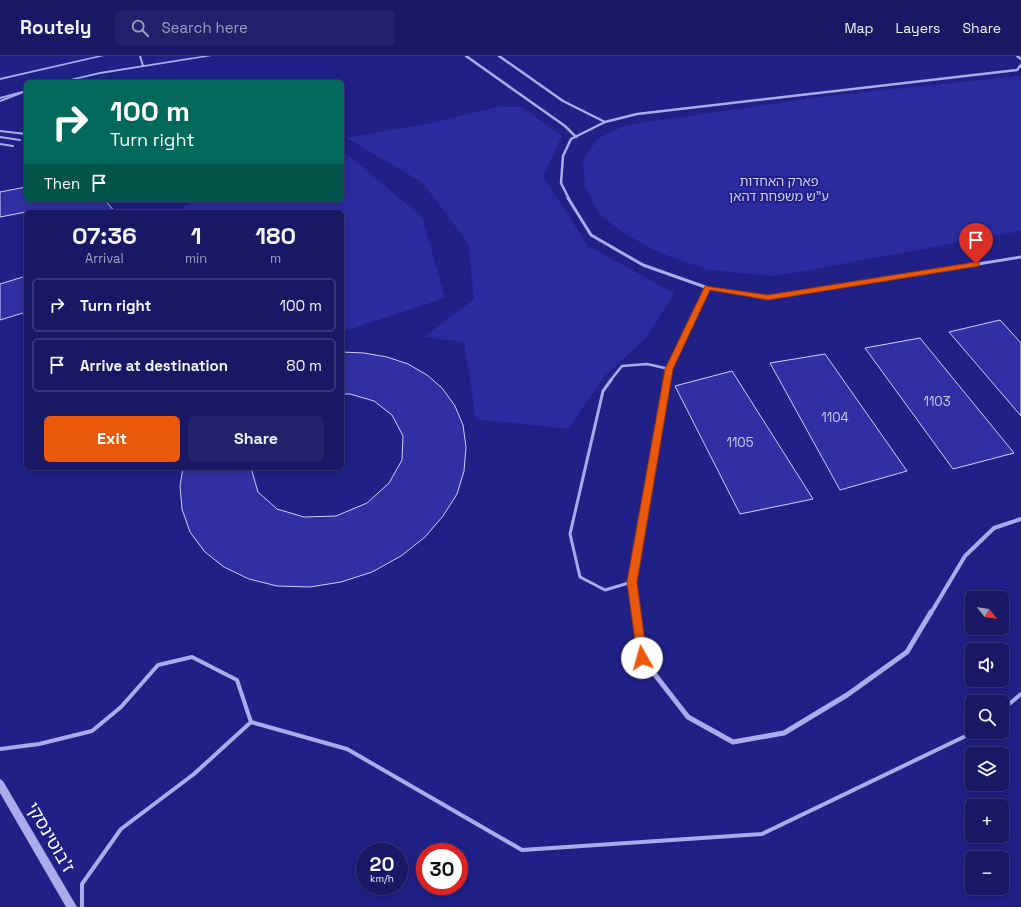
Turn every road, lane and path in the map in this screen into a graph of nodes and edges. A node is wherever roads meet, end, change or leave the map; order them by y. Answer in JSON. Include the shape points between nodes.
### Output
{"nodes":[{"id":1,"x":102,"y":56,"type":"edge"},
{"id":2,"x":140,"y":56,"type":"edge"},
{"id":3,"x":210,"y":56,"type":"edge"},
{"id":4,"x":466,"y":56,"type":"edge"},
{"id":5,"x":499,"y":56,"type":"edge"},
{"id":6,"x":1017,"y":56,"type":"edge"},
{"id":7,"x":1021,"y":59,"type":"edge"},
{"id":8,"x":1021,"y":65,"type":"edge"},
{"id":9,"x":142,"y":66,"type":"junction"},
{"id":10,"x":0,"y":79,"type":"edge"},
{"id":11,"x":70,"y":80,"type":"edge"},
{"id":12,"x":24,"y":92,"type":"edge"},
{"id":13,"x":24,"y":92,"type":"edge"},
{"id":14,"x":0,"y":98,"type":"edge"},
{"id":15,"x":0,"y":101,"type":"edge"},
{"id":16,"x":605,"y":122,"type":"junction"},
{"id":17,"x":0,"y":131,"type":"edge"},
{"id":18,"x":24,"y":134,"type":"edge"},
{"id":19,"x":576,"y":136,"type":"junction"},
{"id":20,"x":0,"y":137,"type":"edge"},
{"id":21,"x":20,"y":140,"type":"dead end"},
{"id":22,"x":0,"y":144,"type":"edge"},
{"id":23,"x":13,"y":146,"type":"dead end"},
{"id":24,"x":1021,"y":257,"type":"edge"},
{"id":25,"x":708,"y":288,"type":"junction"},
{"id":26,"x":669,"y":369,"type":"junction"},
{"id":27,"x":1021,"y":519,"type":"edge"},
{"id":28,"x":632,"y":582,"type":"junction"},
{"id":29,"x":1021,"y":694,"type":"edge"},
{"id":30,"x":1009,"y":704,"type":"edge"},
{"id":31,"x":251,"y":722,"type":"junction"},
{"id":32,"x":965,"y":736,"type":"edge"},
{"id":33,"x":0,"y":749,"type":"edge"},
{"id":34,"x":0,"y":784,"type":"edge"},
{"id":35,"x":72,"y":907,"type":"edge"},
{"id":36,"x":82,"y":907,"type":"edge"}],
"edges":[{"from":1,"to":10,"type":"street"},
{"from":2,"to":9,"type":"lane"},
{"from":3,"to":9,"type":"street"},
{"from":4,"to":19,"type":"street"},
{"from":5,"to":16,"type":"street","via":[[574,108]]},
{"from":6,"to":7,"type":"street"},
{"from":8,"to":16,"type":"street","via":[[1016,70],[1004,72],[645,113]]},
{"from":9,"to":11,"type":"street"},
{"from":12,"to":14,"type":"street"},
{"from":13,"to":15,"type":"lane"},
{"from":16,"to":19,"type":"street"},
{"from":17,"to":18,"type":"lane"},
{"from":19,"to":25,"type":"street","via":[[571,139],[563,156],[562,183],[572,206],[591,235],[643,265]]},
{"from":20,"to":21,"type":"lane"},
{"from":22,"to":23,"type":"lane"},
{"from":24,"to":25,"type":"street","via":[[768,298]]},
{"from":25,"to":26,"type":"street"},
{"from":26,"to":28,"type":"street"},
{"from":26,"to":28,"type":"lane","via":[[646,364],[622,366],[603,391],[570,534],[580,577],[605,590]]},
{"from":27,"to":28,"type":"street","via":[[994,528],[965,556],[907,652],[847,695],[784,733],[733,742],[688,717],[642,658]]},
{"from":29,"to":30,"type":"lane"},
{"from":31,"to":32,"type":"lane","via":[[347,749],[522,850],[762,834]]},
{"from":31,"to":33,"type":"lane","via":[[237,680],[192,658],[158,665],[121,707],[92,731],[39,744]]},
{"from":31,"to":36,"type":"lane","via":[[194,774],[121,829],[82,884]]},
{"from":34,"to":35,"type":"street","name":"ז'בוטינסקי"}]}
